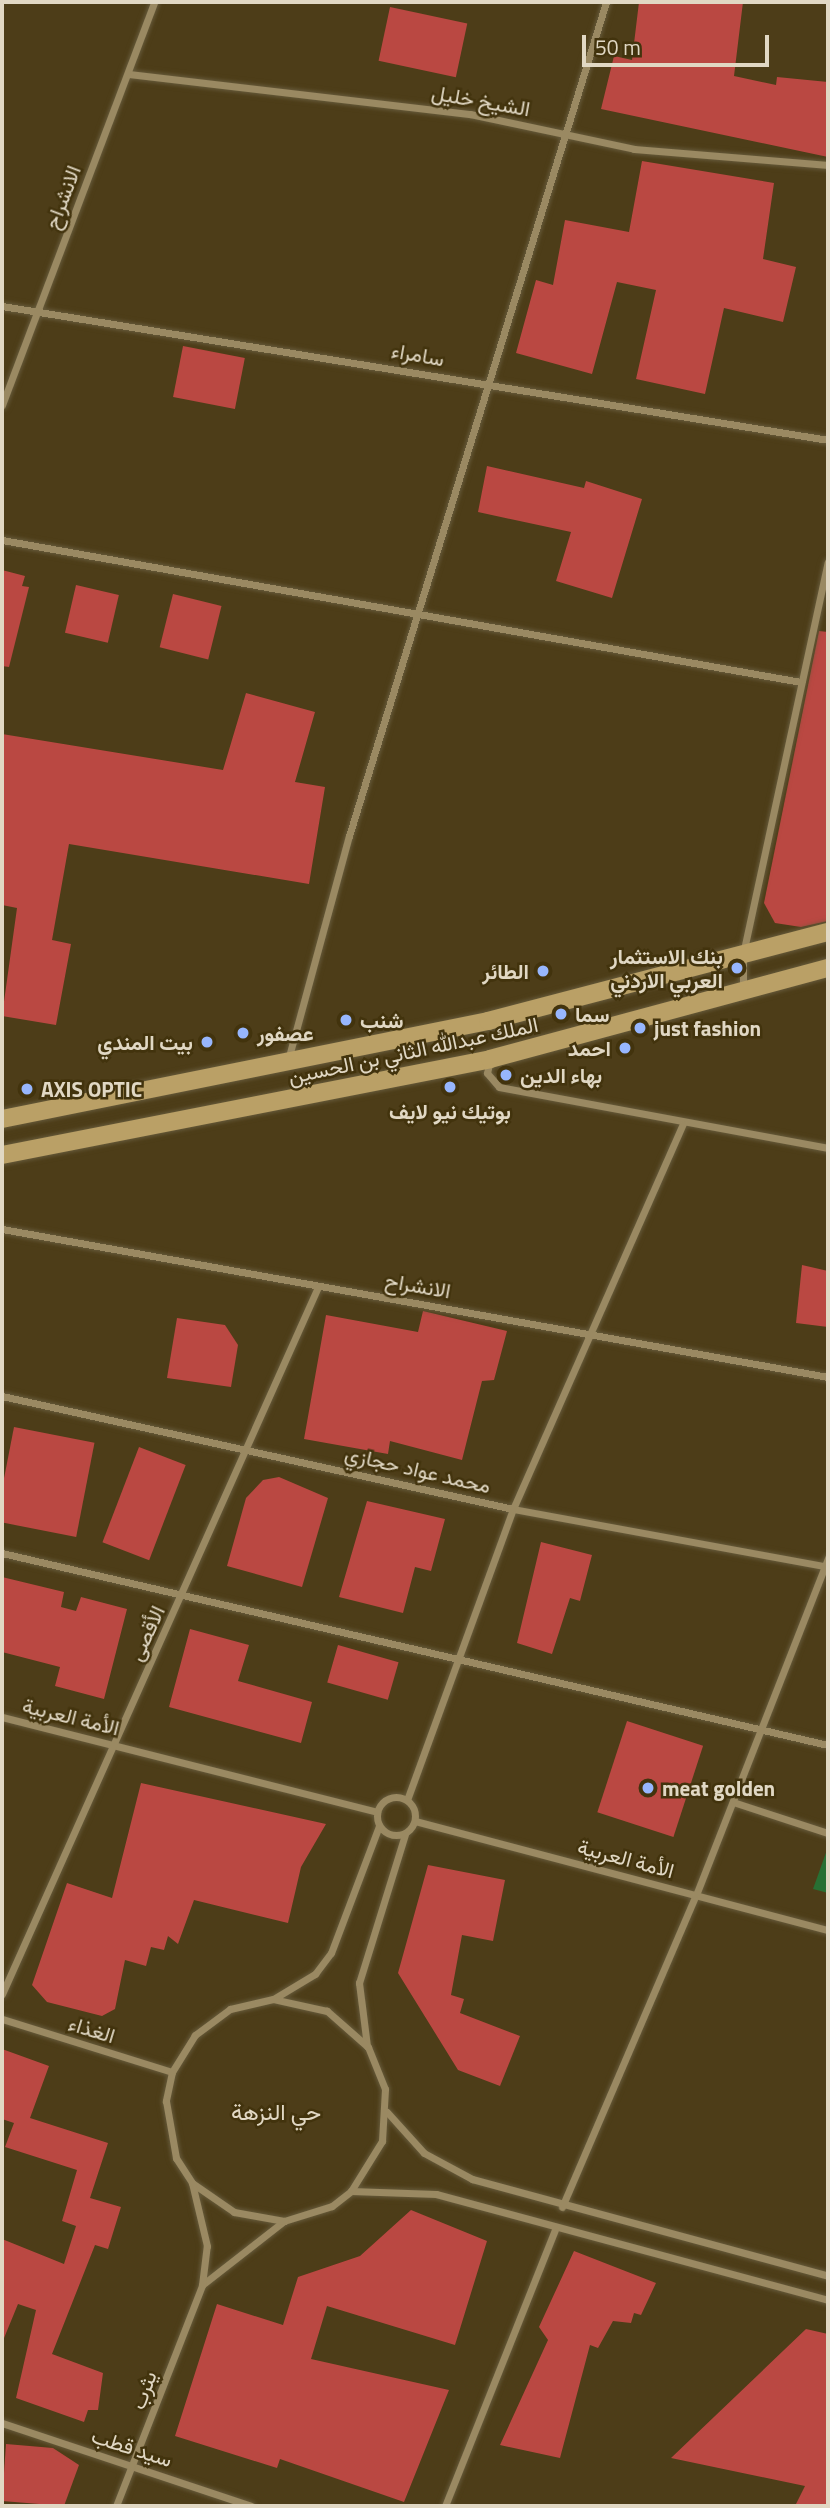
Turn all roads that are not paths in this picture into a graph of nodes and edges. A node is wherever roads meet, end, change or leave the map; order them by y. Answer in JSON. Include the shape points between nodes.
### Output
{"nodes":[{"id":1,"x":154,"y":2,"type":"edge"},
{"id":2,"x":606,"y":2,"type":"edge"},
{"id":3,"x":128,"y":74,"type":"junction"},
{"id":4,"x":568,"y":135,"type":"junction"},
{"id":5,"x":828,"y":165,"type":"edge"},
{"id":6,"x":2,"y":306,"type":"edge"},
{"id":7,"x":36,"y":313,"type":"junction"},
{"id":8,"x":491,"y":385,"type":"junction"},
{"id":9,"x":2,"y":405,"type":"edge"},
{"id":10,"x":828,"y":440,"type":"edge"},
{"id":11,"x":2,"y":540,"type":"edge"},
{"id":12,"x":828,"y":562,"type":"edge"},
{"id":13,"x":419,"y":616,"type":"junction"},
{"id":14,"x":801,"y":682,"type":"junction"},
{"id":15,"x":828,"y":932,"type":"edge"},
{"id":16,"x":743,"y":954,"type":"junction"},
{"id":17,"x":828,"y":968,"type":"edge"},
{"id":18,"x":743,"y":991,"type":"junction"},
{"id":19,"x":490,"y":1059,"type":"junction"},
{"id":20,"x":288,"y":1060,"type":"junction"},
{"id":21,"x":2,"y":1119,"type":"edge"},
{"id":22,"x":683,"y":1124,"type":"junction"},
{"id":23,"x":828,"y":1148,"type":"edge"},
{"id":24,"x":2,"y":1155,"type":"edge"},
{"id":25,"x":2,"y":1229,"type":"edge"},
{"id":26,"x":318,"y":1286,"type":"junction"},
{"id":27,"x":590,"y":1335,"type":"junction"},
{"id":28,"x":828,"y":1377,"type":"edge"},
{"id":29,"x":2,"y":1396,"type":"edge"},
{"id":30,"x":248,"y":1449,"type":"junction"},
{"id":31,"x":513,"y":1509,"type":"junction"},
{"id":32,"x":2,"y":1553,"type":"edge"},
{"id":33,"x":828,"y":1558,"type":"edge"},
{"id":34,"x":826,"y":1567,"type":"edge"},
{"id":35,"x":184,"y":1593,"type":"junction"},
{"id":36,"x":458,"y":1660,"type":"junction"},
{"id":37,"x":2,"y":1717,"type":"edge"},
{"id":38,"x":760,"y":1732,"type":"junction"},
{"id":39,"x":112,"y":1744,"type":"junction"},
{"id":40,"x":828,"y":1745,"type":"edge"},
{"id":41,"x":407,"y":1800,"type":"junction"},
{"id":42,"x":733,"y":1802,"type":"junction"},
{"id":43,"x":377,"y":1812,"type":"junction"},
{"id":44,"x":415,"y":1821,"type":"junction"},
{"id":45,"x":379,"y":1826,"type":"junction"},
{"id":46,"x":828,"y":1833,"type":"edge"},
{"id":47,"x":405,"y":1834,"type":"junction"},
{"id":48,"x":696,"y":1895,"type":"junction"},
{"id":49,"x":828,"y":1930,"type":"edge"},
{"id":50,"x":2,"y":1994,"type":"edge"},
{"id":51,"x":274,"y":1999,"type":"junction"},
{"id":52,"x":2,"y":2019,"type":"edge"},
{"id":53,"x":368,"y":2047,"type":"junction"},
{"id":54,"x":172,"y":2073,"type":"junction"},
{"id":55,"x":387,"y":2112,"type":"junction"},
{"id":56,"x":192,"y":2183,"type":"junction"},
{"id":57,"x":351,"y":2191,"type":"junction"},
{"id":58,"x":562,"y":2207,"type":"junction"},
{"id":59,"x":284,"y":2221,"type":"junction"},
{"id":60,"x":555,"y":2229,"type":"junction"},
{"id":61,"x":828,"y":2276,"type":"edge"},
{"id":62,"x":202,"y":2285,"type":"junction"},
{"id":63,"x":828,"y":2300,"type":"edge"},
{"id":64,"x":2,"y":2423,"type":"edge"},
{"id":65,"x":134,"y":2466,"type":"junction"},
{"id":66,"x":116,"y":2506,"type":"edge"},
{"id":67,"x":251,"y":2506,"type":"edge"},
{"id":68,"x":445,"y":2506,"type":"edge"}],
"edges":[{"from":1,"to":3,"type":"street","name":"الانشراح"},
{"from":2,"to":4,"type":"street"},
{"from":3,"to":4,"type":"street","name":"الشيخ خليل","via":[[470,114]]},
{"from":3,"to":7,"type":"street","name":"الانشراح"},
{"from":4,"to":5,"type":"street","name":"الشيخ خليل","via":[[657,152]]},
{"from":4,"to":8,"type":"street"},
{"from":6,"to":7,"type":"street","name":"سامراء"},
{"from":7,"to":8,"type":"street","name":"سامراء"},
{"from":7,"to":9,"type":"street","name":"الانشراح"},
{"from":8,"to":10,"type":"street","name":"سامراء"},
{"from":8,"to":13,"type":"street"},
{"from":11,"to":13,"type":"street"},
{"from":12,"to":14,"type":"street"},
{"from":13,"to":14,"type":"street"},
{"from":13,"to":20,"type":"street"},
{"from":14,"to":16,"type":"street"},
{"from":15,"to":16,"type":"main road","name":"الملك عبدالله الثاني بن الحسين"},
{"from":16,"to":18,"type":"street"},
{"from":16,"to":20,"type":"main road","name":"الملك عبدالله الثاني بن الحسين","via":[[488,1021]]},
{"from":17,"to":18,"type":"main road","name":"الملك عبدالله الثاني بن الحسين"},
{"from":18,"to":19,"type":"main road","name":"الملك عبدالله الثاني بن الحسين"},
{"from":19,"to":22,"type":"street","via":[[487,1073],[499,1087]]},
{"from":19,"to":24,"type":"main road","name":"الملك عبدالله الثاني بن الحسين"},
{"from":20,"to":21,"type":"main road","name":"الملك عبدالله الثاني بن الحسين"},
{"from":22,"to":23,"type":"street"},
{"from":22,"to":27,"type":"street"},
{"from":25,"to":26,"type":"street","name":"الانشراح"},
{"from":26,"to":27,"type":"street","name":"الانشراح"},
{"from":26,"to":30,"type":"street","name":"الأقصى"},
{"from":27,"to":28,"type":"street","name":"الانشراح"},
{"from":27,"to":31,"type":"street"},
{"from":29,"to":30,"type":"street","name":"محمد عواد حجازي"},
{"from":30,"to":31,"type":"street","name":"محمد عواد حجازي"},
{"from":30,"to":35,"type":"street","name":"الأقصى"},
{"from":31,"to":34,"type":"street","name":"محمد عواد حجازي"},
{"from":31,"to":36,"type":"street"},
{"from":32,"to":35,"type":"street"},
{"from":33,"to":34,"type":"street"},
{"from":34,"to":38,"type":"street"},
{"from":35,"to":36,"type":"street"},
{"from":35,"to":39,"type":"street","name":"الأقصى"},
{"from":36,"to":38,"type":"street"},
{"from":36,"to":41,"type":"street"},
{"from":37,"to":39,"type":"street","name":"الأمة العربية"},
{"from":38,"to":40,"type":"street"},
{"from":38,"to":42,"type":"street"},
{"from":39,"to":43,"type":"street","name":"الأمة العربية"},
{"from":39,"to":50,"type":"street","name":"الأقصى"},
{"from":41,"to":43,"type":"street","via":[[385,1800]]},
{"from":41,"to":44,"type":"street"},
{"from":42,"to":46,"type":"street"},
{"from":42,"to":48,"type":"street"},
{"from":43,"to":45,"type":"street"},
{"from":44,"to":47,"type":"street"},
{"from":44,"to":48,"type":"street","name":"الأمة العربية"},
{"from":45,"to":47,"type":"street","via":[[393,1836]]},
{"from":45,"to":51,"type":"street","via":[[331,1953],[315,1974]]},
{"from":47,"to":53,"type":"street","via":[[359,1983]]},
{"from":48,"to":49,"type":"street","name":"الأمة العربية"},
{"from":48,"to":58,"type":"street"},
{"from":51,"to":53,"type":"street","via":[[327,2011]]},
{"from":51,"to":54,"type":"street","via":[[230,2009],[195,2035]]},
{"from":52,"to":54,"type":"street","name":"الغذاء"},
{"from":53,"to":55,"type":"street"},
{"from":54,"to":56,"type":"street","via":[[167,2130]]},
{"from":55,"to":57,"type":"street","via":[[382,2141]]},
{"from":55,"to":58,"type":"street","via":[[447,2169]]},
{"from":56,"to":59,"type":"street","via":[[234,2212]]},
{"from":56,"to":62,"type":"street","name":"يثرب","via":[[207,2246]]},
{"from":57,"to":59,"type":"street","via":[[320,2211]]},
{"from":57,"to":60,"type":"street","via":[[436,2194]]},
{"from":58,"to":61,"type":"street"},
{"from":59,"to":62,"type":"street"},
{"from":60,"to":63,"type":"street"},
{"from":60,"to":68,"type":"street"},
{"from":62,"to":65,"type":"street","name":"يثرب"},
{"from":64,"to":65,"type":"street","name":"سيد قطب"},
{"from":65,"to":66,"type":"street","name":"يثرب"},
{"from":65,"to":67,"type":"street","name":"سيد قطب"}]}
